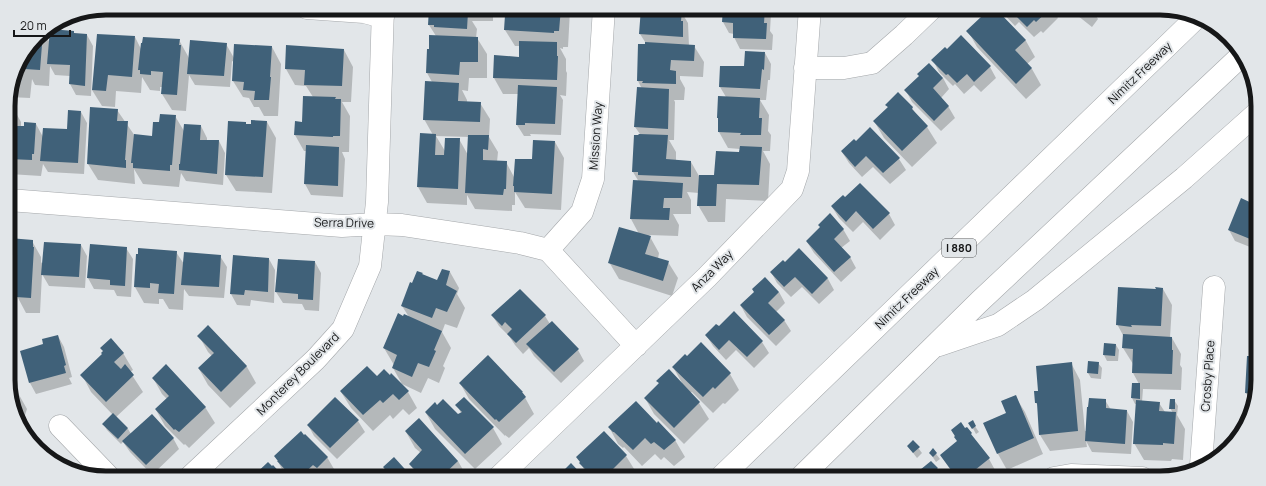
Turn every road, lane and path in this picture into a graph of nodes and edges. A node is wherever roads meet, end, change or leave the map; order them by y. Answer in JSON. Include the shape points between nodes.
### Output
{"nodes":[{"id":1,"x":383,"y":15,"type":"edge"},
{"id":2,"x":604,"y":15,"type":"edge"},
{"id":3,"x":809,"y":15,"type":"edge"},
{"id":4,"x":925,"y":15,"type":"edge"},
{"id":5,"x":1193,"y":21,"type":"edge"},
{"id":6,"x":1238,"y":60,"type":"edge"},
{"id":7,"x":805,"y":68,"type":"junction"},
{"id":8,"x":1251,"y":118,"type":"edge"},
{"id":9,"x":15,"y":200,"type":"edge"},
{"id":10,"x":375,"y":224,"type":"junction"},
{"id":11,"x":548,"y":250,"type":"junction"},
{"id":12,"x":1214,"y":287,"type":"dead end"},
{"id":13,"x":636,"y":346,"type":"junction"},
{"id":14,"x":934,"y":347,"type":"junction"},
{"id":15,"x":60,"y":426,"type":"dead end"},
{"id":16,"x":1201,"y":461,"type":"edge"},
{"id":17,"x":103,"y":471,"type":"edge"},
{"id":18,"x":196,"y":471,"type":"edge"},
{"id":19,"x":505,"y":471,"type":"edge"},
{"id":20,"x":727,"y":471,"type":"edge"},
{"id":21,"x":807,"y":471,"type":"edge"}],
"edges":[{"from":1,"to":10,"type":"main road","name":"Monterey Boulevard"},
{"from":2,"to":11,"type":"main road","name":"Mission Way","via":[[593,179],[582,212]]},
{"from":3,"to":7,"type":"main road","name":"Anza Way"},
{"from":4,"to":7,"type":"main road","via":[[872,63],[844,68]]},
{"from":5,"to":20,"type":"main road","name":"Nimitz Freeway","number":"I 880"},
{"from":6,"to":14,"type":"main road"},
{"from":7,"to":13,"type":"main road","name":"Anza Way","via":[[798,171],[792,189]]},
{"from":8,"to":14,"type":"main road","via":[[1190,173],[1035,300],[998,325]]},
{"from":9,"to":10,"type":"main road","name":"Serra Drive","via":[[342,226]]},
{"from":10,"to":11,"type":"main road","name":"Serra Drive","via":[[402,225],[520,243]]},
{"from":10,"to":18,"type":"main road","name":"Monterey Boulevard","via":[[370,266],[343,329],[316,359]]},
{"from":11,"to":13,"type":"main road"},
{"from":12,"to":16,"type":"main road","name":"Crosby Place"},
{"from":13,"to":19,"type":"main road","name":"Anza Way"},
{"from":14,"to":21,"type":"main road"},
{"from":15,"to":17,"type":"main road"}]}
